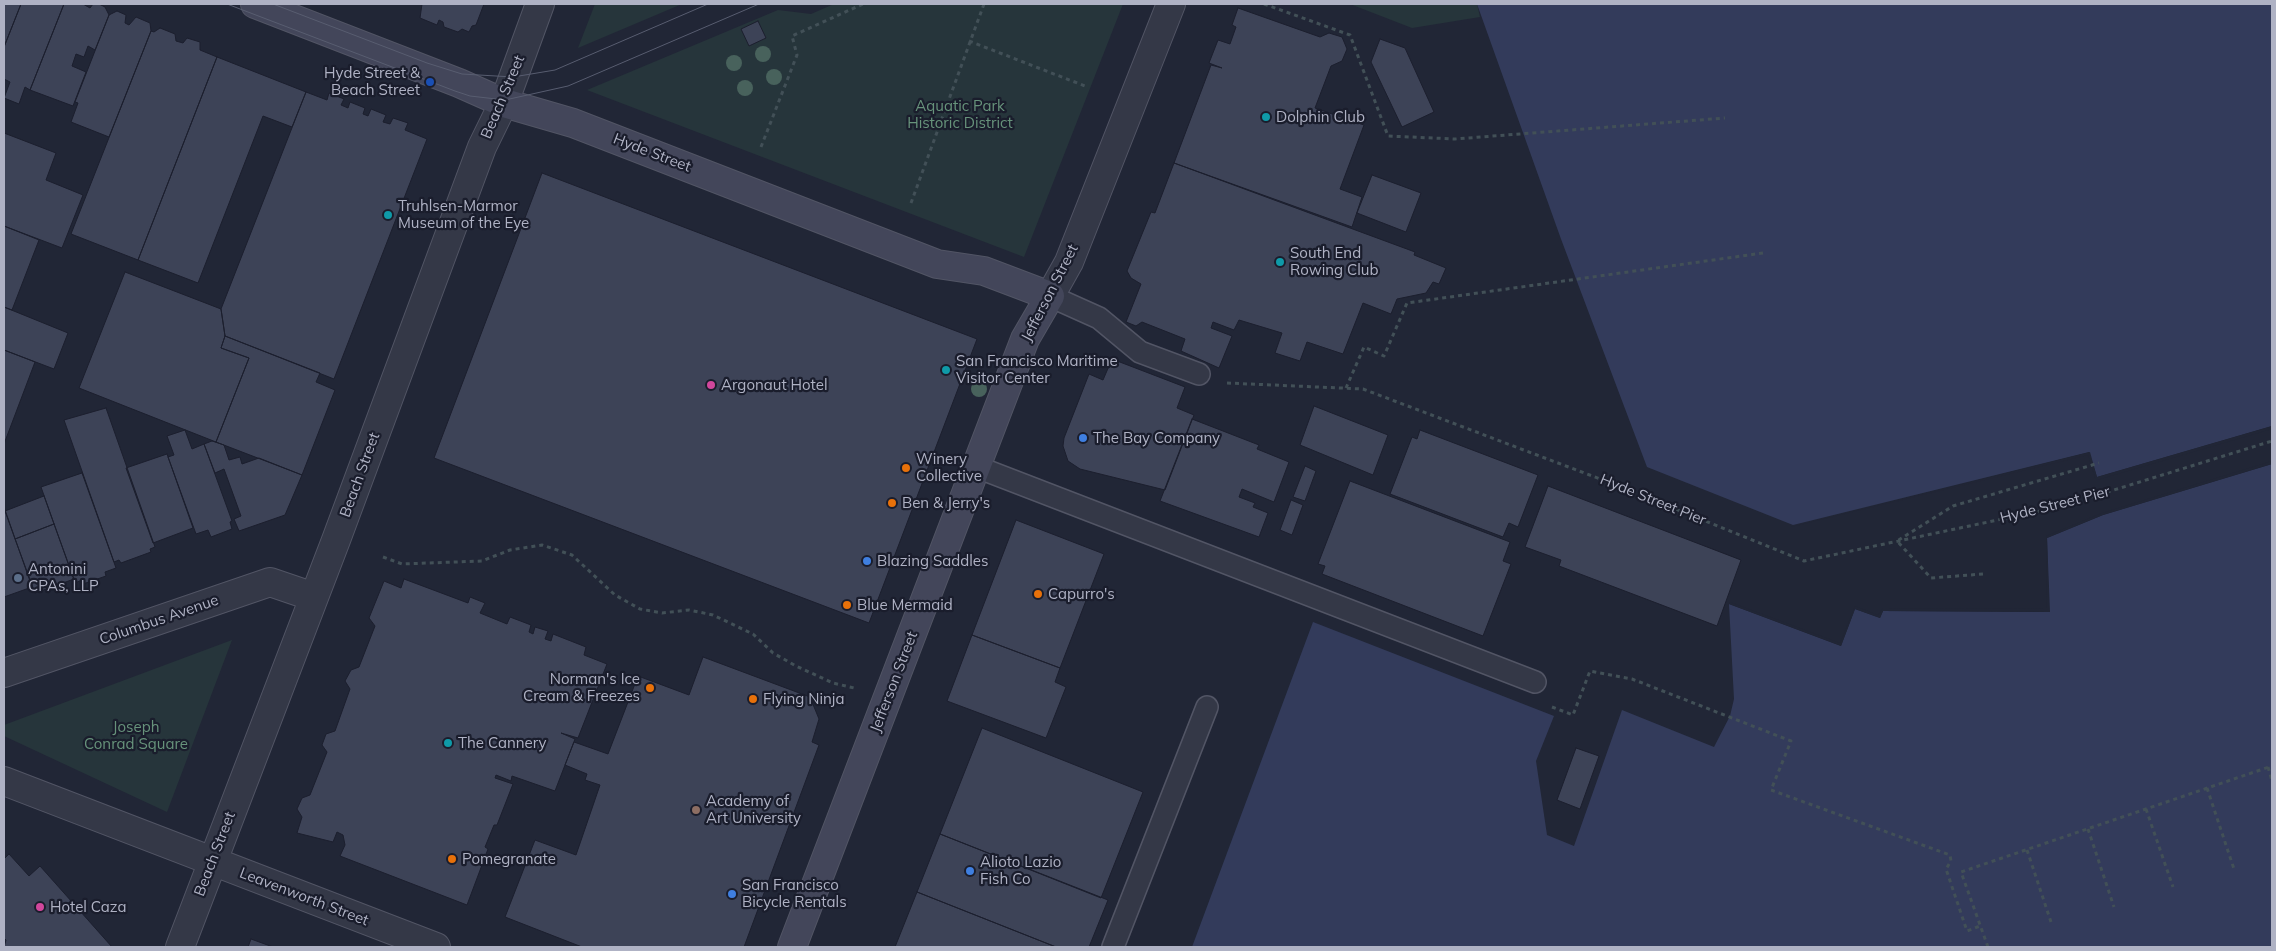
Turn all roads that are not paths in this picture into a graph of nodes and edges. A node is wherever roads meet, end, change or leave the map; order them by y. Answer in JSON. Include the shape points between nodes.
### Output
{"nodes":[{"id":1,"x":255,"y":4,"type":"edge"},
{"id":2,"x":540,"y":4,"type":"edge"},
{"id":3,"x":1171,"y":4,"type":"edge"},
{"id":4,"x":504,"y":103,"type":"junction"},
{"id":5,"x":1050,"y":296,"type":"junction"},
{"id":6,"x":1198,"y":374,"type":"road end"},
{"id":7,"x":977,"y":467,"type":"junction"},
{"id":8,"x":314,"y":597,"type":"junction"},
{"id":9,"x":4,"y":673,"type":"edge"},
{"id":10,"x":1535,"y":682,"type":"dead end"},
{"id":11,"x":1207,"y":707,"type":"dead end"},
{"id":12,"x":4,"y":780,"type":"edge"},
{"id":13,"x":212,"y":861,"type":"junction"},
{"id":14,"x":180,"y":947,"type":"edge"},
{"id":15,"x":436,"y":947,"type":"edge"},
{"id":16,"x":792,"y":947,"type":"edge"},
{"id":17,"x":1113,"y":947,"type":"edge"}],
"edges":[{"from":1,"to":4,"type":"street","name":"Hyde Street","via":[[459,82]]},
{"from":2,"to":4,"type":"street","name":"Beach Street"},
{"from":3,"to":5,"type":"street","name":"Jefferson Street","via":[[1069,262]]},
{"from":4,"to":5,"type":"street","name":"Hyde Street","via":[[574,123],[937,264],[984,271]]},
{"from":4,"to":8,"type":"street","name":"Beach Street","via":[[482,147]]},
{"from":5,"to":6,"type":"lane","via":[[1099,318],[1140,352]]},
{"from":5,"to":7,"type":"street","name":"Jefferson Street","via":[[1025,339]]},
{"from":7,"to":10,"type":"lane"},
{"from":7,"to":16,"type":"street","name":"Jefferson Street"},
{"from":8,"to":9,"type":"street","name":"Columbus Avenue","via":[[270,582]]},
{"from":8,"to":13,"type":"street","name":"Beach Street"},
{"from":11,"to":17,"type":"lane"},
{"from":12,"to":13,"type":"street","name":"Leavenworth Street"},
{"from":13,"to":14,"type":"street","name":"Beach Street"},
{"from":13,"to":15,"type":"street","name":"Leavenworth Street"}]}
